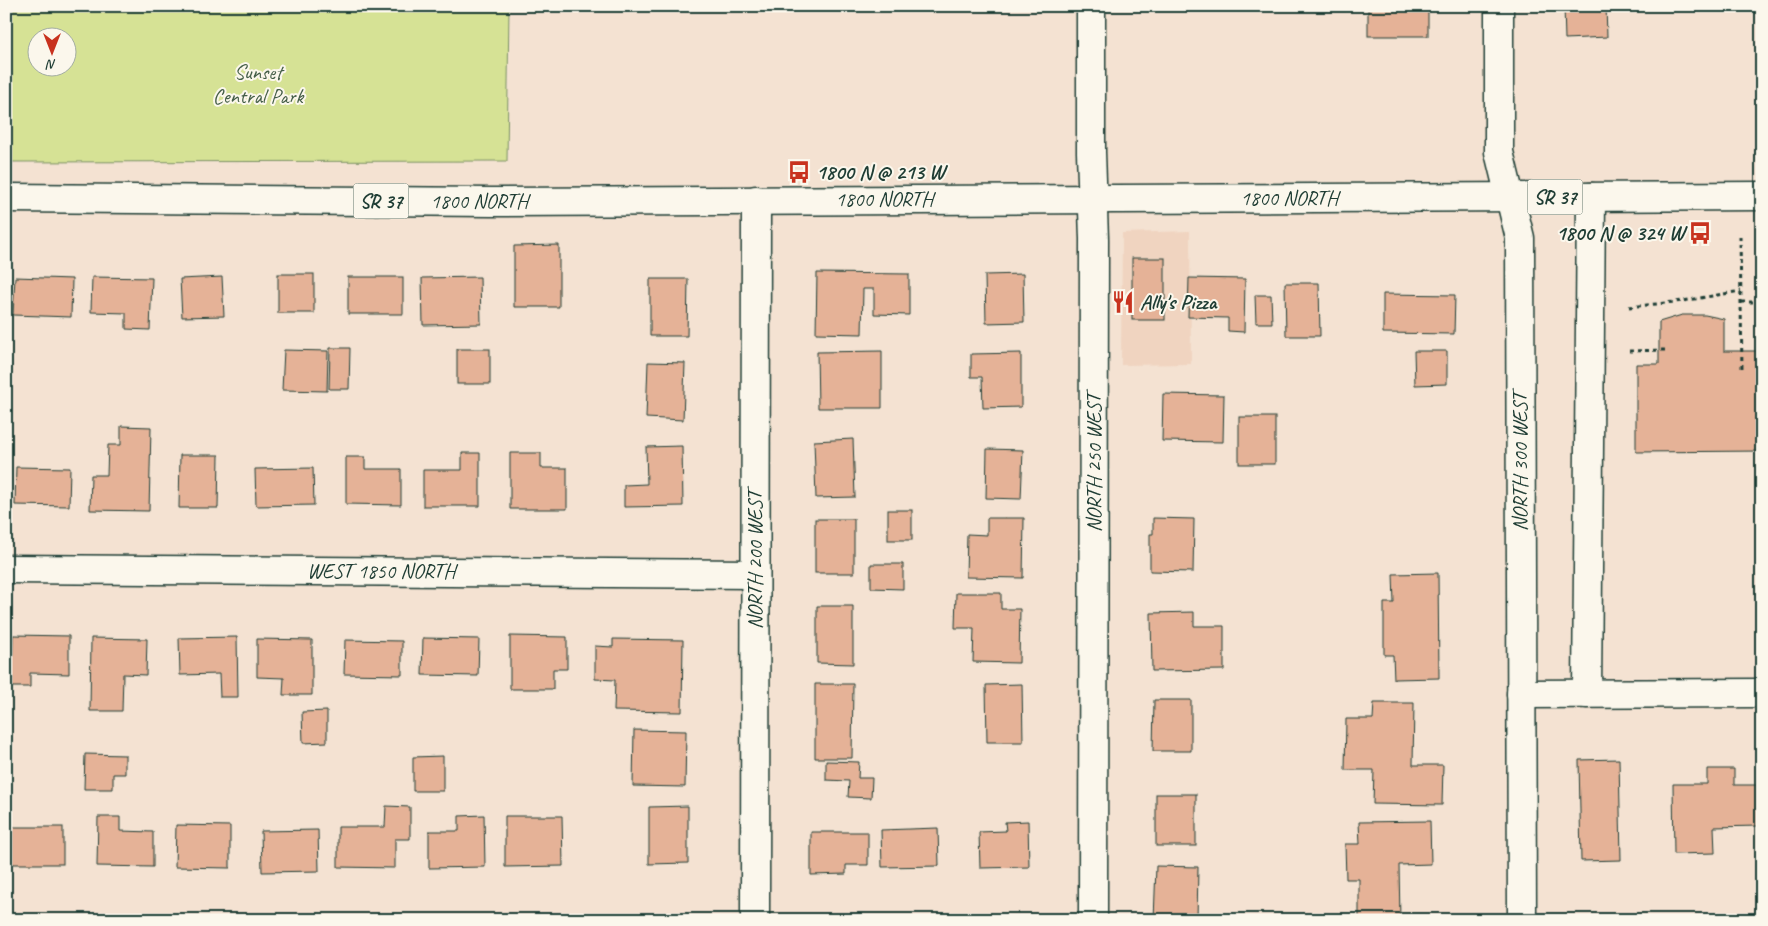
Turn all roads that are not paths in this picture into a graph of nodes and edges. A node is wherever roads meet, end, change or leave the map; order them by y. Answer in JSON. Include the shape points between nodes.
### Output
{"nodes":[{"id":1,"x":1091,"y":6,"type":"edge"},
{"id":2,"x":1499,"y":6,"type":"edge"},
{"id":3,"x":1762,"y":196,"type":"edge"},
{"id":4,"x":1510,"y":197,"type":"junction"},
{"id":5,"x":1591,"y":197,"type":"junction"},
{"id":6,"x":6,"y":198,"type":"edge"},
{"id":7,"x":1092,"y":198,"type":"junction"},
{"id":8,"x":756,"y":200,"type":"junction"},
{"id":9,"x":6,"y":569,"type":"edge"},
{"id":10,"x":755,"y":574,"type":"junction"},
{"id":11,"x":1762,"y":693,"type":"edge"},
{"id":12,"x":1521,"y":694,"type":"junction"},
{"id":13,"x":1587,"y":694,"type":"junction"},
{"id":14,"x":755,"y":920,"type":"edge"},
{"id":15,"x":1092,"y":920,"type":"edge"},
{"id":16,"x":1522,"y":920,"type":"edge"}],
"edges":[{"from":1,"to":7,"type":"street","name":"NORTH 250 WEST"},
{"from":2,"to":4,"type":"street","name":"NORTH 300 WEST","via":[[1499,152]]},
{"from":3,"to":5,"type":"street","name":"1800 NORTH","number":"SR 37"},
{"from":4,"to":5,"type":"street","name":"1800 NORTH","number":"SR 37"},
{"from":4,"to":7,"type":"street","name":"1800 NORTH","number":"SR 37"},
{"from":4,"to":12,"type":"street","name":"NORTH 300 WEST","via":[[1520,238]]},
{"from":5,"to":13,"type":"street"},
{"from":6,"to":8,"type":"street","name":"1800 NORTH","number":"SR 37","via":[[481,202]]},
{"from":7,"to":8,"type":"street","name":"1800 NORTH","number":"SR 37"},
{"from":7,"to":15,"type":"street","name":"NORTH 250 WEST"},
{"from":8,"to":10,"type":"street","name":"NORTH 200 WEST"},
{"from":9,"to":10,"type":"street","name":"WEST 1850 NORTH"},
{"from":10,"to":14,"type":"street","name":"NORTH 200 WEST"},
{"from":11,"to":13,"type":"street"},
{"from":12,"to":13,"type":"street"},
{"from":12,"to":16,"type":"street","name":"NORTH 300 WEST"}]}
